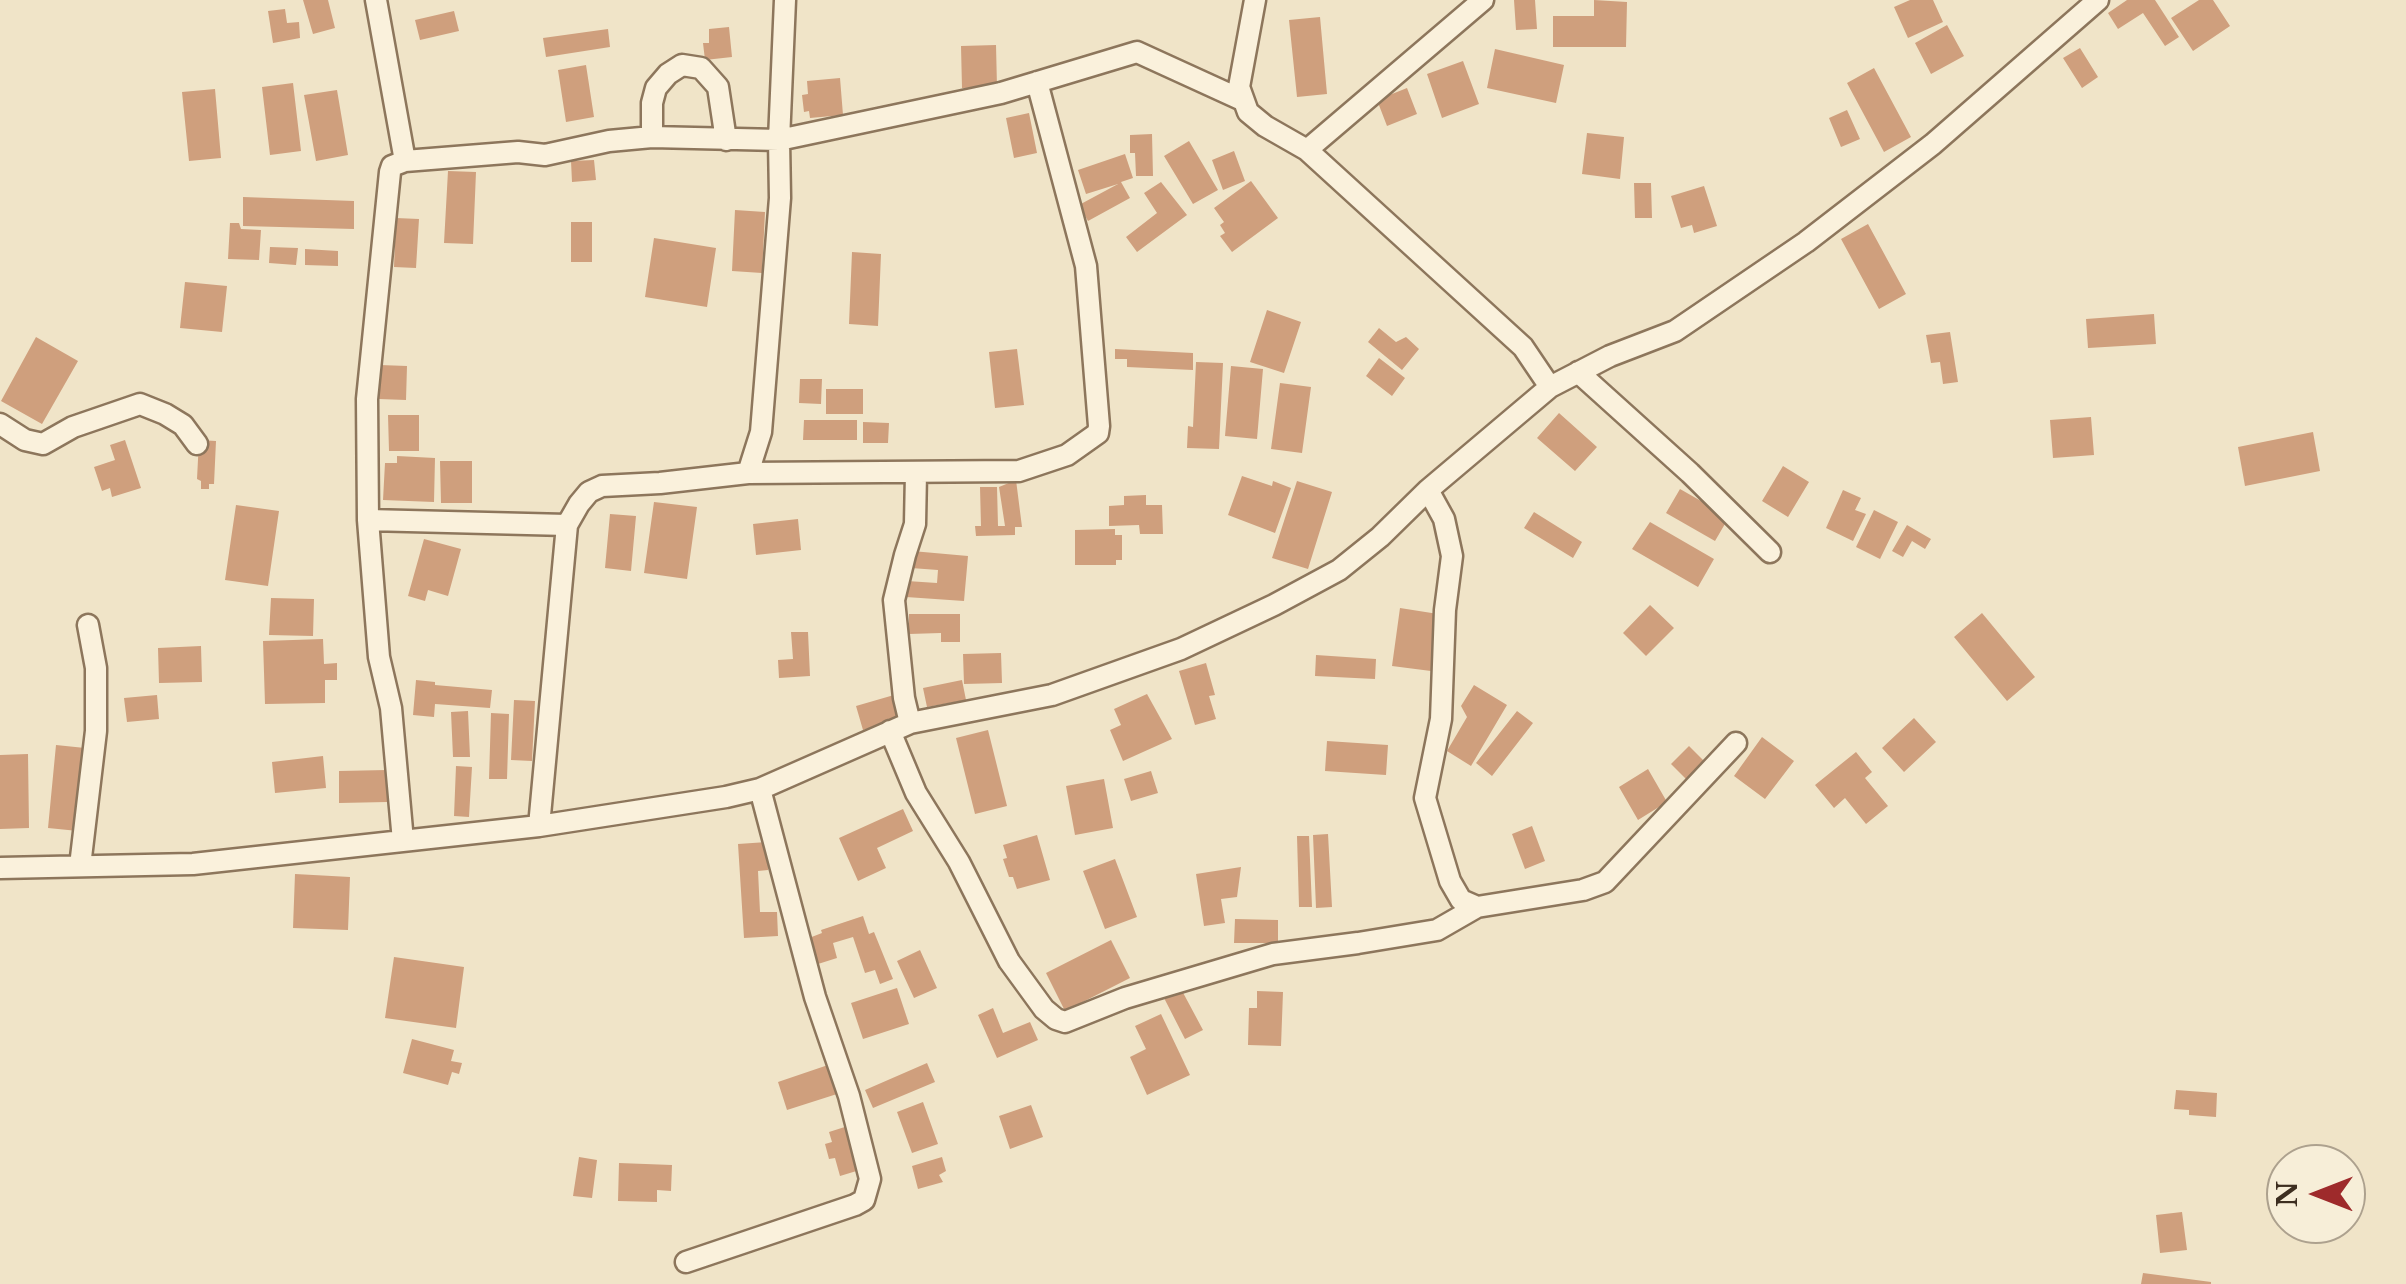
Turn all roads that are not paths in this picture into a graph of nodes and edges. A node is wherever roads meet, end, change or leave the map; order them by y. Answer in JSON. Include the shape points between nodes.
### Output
{"nodes":[{"id":1,"x":376,"y":0,"type":"edge"},
{"id":2,"x":785,"y":0,"type":"edge"},
{"id":3,"x":1256,"y":0,"type":"edge"},
{"id":4,"x":1483,"y":0,"type":"edge"},
{"id":5,"x":2098,"y":0,"type":"edge"},
{"id":6,"x":1037,"y":82,"type":"junction"},
{"id":7,"x":1242,"y":100,"type":"junction"},
{"id":8,"x":652,"y":137,"type":"junction"},
{"id":9,"x":726,"y":140,"type":"junction"},
{"id":10,"x":779,"y":140,"type":"junction"},
{"id":11,"x":1308,"y":150,"type":"junction"},
{"id":12,"x":404,"y":161,"type":"junction"},
{"id":13,"x":1578,"y":372,"type":"junction"},
{"id":14,"x":1550,"y":386,"type":"junction"},
{"id":15,"x":0,"y":424,"type":"edge"},
{"id":16,"x":197,"y":444,"type":"dead end"},
{"id":17,"x":748,"y":473,"type":"junction"},
{"id":18,"x":916,"y":473,"type":"junction"},
{"id":19,"x":1428,"y":490,"type":"junction"},
{"id":20,"x":368,"y":520,"type":"junction"},
{"id":21,"x":566,"y":525,"type":"junction"},
{"id":22,"x":1770,"y":552,"type":"dead end"},
{"id":23,"x":88,"y":626,"type":"dead end"},
{"id":24,"x":900,"y":727,"type":"junction"},
{"id":25,"x":1736,"y":743,"type":"dead end"},
{"id":26,"x":760,"y":788,"type":"junction"},
{"id":27,"x":538,"y":826,"type":"junction"},
{"id":28,"x":402,"y":841,"type":"junction"},
{"id":29,"x":80,"y":866,"type":"junction"},
{"id":30,"x":0,"y":868,"type":"edge"},
{"id":31,"x":1477,"y":907,"type":"junction"},
{"id":32,"x":686,"y":1262,"type":"dead end"}],
"edges":[{"from":1,"to":12,"type":"street"},
{"from":2,"to":10,"type":"street"},
{"from":3,"to":7,"type":"street","via":[[1238,87]]},
{"from":4,"to":11,"type":"street"},
{"from":5,"to":13,"type":"street","via":[[1933,144],[1806,242],[1675,330]]},
{"from":6,"to":7,"type":"street","via":[[1137,52]]},
{"from":6,"to":10,"type":"street"},
{"from":6,"to":18,"type":"street","via":[[1086,266],[1098,433],[1067,456],[1019,471]]},
{"from":7,"to":11,"type":"street","via":[[1264,126]]},
{"from":8,"to":9,"type":"street"},
{"from":8,"to":9,"type":"street","via":[[656,88],[682,65],[701,68],[718,87]]},
{"from":8,"to":12,"type":"street","via":[[545,155]]},
{"from":9,"to":10,"type":"street"},
{"from":10,"to":17,"type":"street","via":[[761,432]]},
{"from":11,"to":14,"type":"street","via":[[1523,347]]},
{"from":12,"to":20,"type":"street","via":[[392,166],[388,191],[367,400]]},
{"from":13,"to":14,"type":"street"},
{"from":13,"to":22,"type":"street"},
{"from":14,"to":19,"type":"street"},
{"from":15,"to":16,"type":"street","via":[[43,444],[140,404],[183,426]]},
{"from":17,"to":18,"type":"street"},
{"from":17,"to":21,"type":"street","via":[[602,486],[589,492]]},
{"from":18,"to":24,"type":"street","via":[[915,524],[894,600],[904,698]]},
{"from":19,"to":24,"type":"street","via":[[1339,570],[1181,649],[1052,695]]},
{"from":19,"to":31,"type":"street","via":[[1444,519],[1452,556],[1442,719],[1424,798],[1450,881],[1461,900]]},
{"from":20,"to":21,"type":"street"},
{"from":20,"to":28,"type":"street"},
{"from":21,"to":27,"type":"street"},
{"from":23,"to":29,"type":"street","via":[[96,731]]},
{"from":24,"to":26,"type":"street"},
{"from":24,"to":31,"type":"street","via":[[916,793],[1009,960],[1056,1019],[1066,1022],[1274,954],[1438,930]]},
{"from":25,"to":31,"type":"street","via":[[1605,882]]},
{"from":26,"to":27,"type":"street"},
{"from":26,"to":32,"type":"street","via":[[870,1180],[864,1200],[855,1205]]},
{"from":27,"to":28,"type":"street"},
{"from":28,"to":29,"type":"street","via":[[193,864]]},
{"from":29,"to":30,"type":"street"}]}
